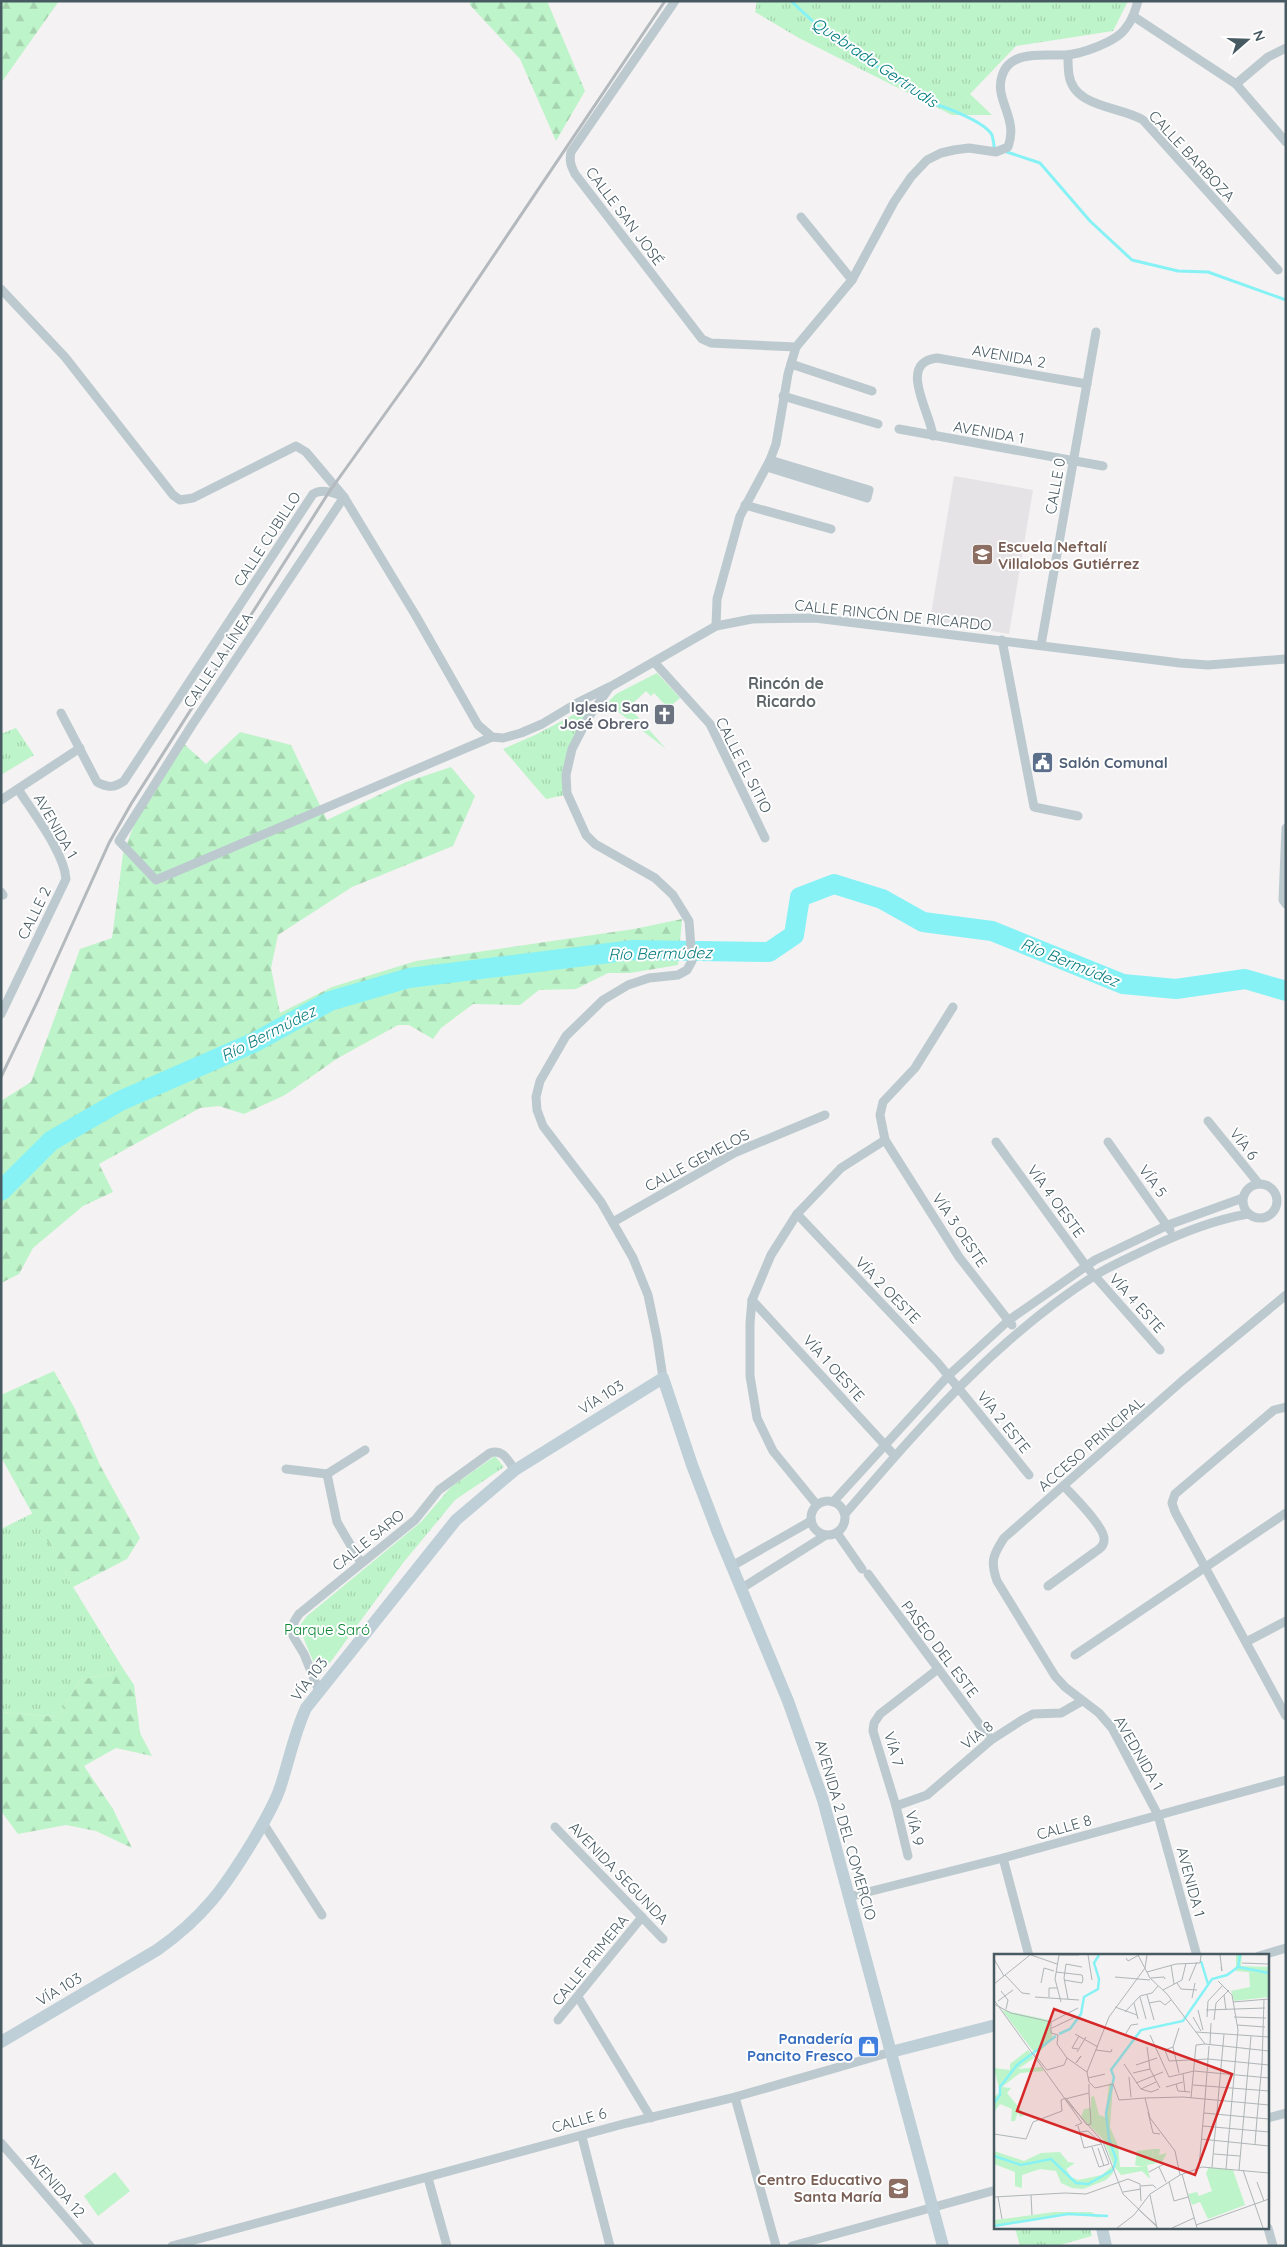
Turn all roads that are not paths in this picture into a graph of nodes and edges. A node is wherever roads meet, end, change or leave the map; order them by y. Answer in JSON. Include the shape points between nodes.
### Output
{"nodes":[{"id":1,"x":675,"y":1,"type":"edge"},
{"id":2,"x":1138,"y":1,"type":"edge"},
{"id":3,"x":1133,"y":16,"type":"junction"},
{"id":4,"x":1286,"y":48,"type":"edge"},
{"id":5,"x":1068,"y":55,"type":"junction"},
{"id":6,"x":1236,"y":84,"type":"junction"},
{"id":7,"x":1286,"y":142,"type":"edge"},
{"id":8,"x":801,"y":217,"type":"dead end"},
{"id":9,"x":1278,"y":270,"type":"dead end"},
{"id":10,"x":852,"y":280,"type":"junction"},
{"id":11,"x":1,"y":288,"type":"edge"},
{"id":12,"x":1096,"y":332,"type":"dead end"},
{"id":13,"x":796,"y":347,"type":"junction"},
{"id":14,"x":791,"y":364,"type":"junction"},
{"id":15,"x":1086,"y":384,"type":"junction"},
{"id":16,"x":872,"y":391,"type":"dead end"},
{"id":17,"x":783,"y":396,"type":"junction"},
{"id":18,"x":878,"y":424,"type":"dead end"},
{"id":19,"x":899,"y":429,"type":"dead end"},
{"id":20,"x":933,"y":436,"type":"junction"},
{"id":21,"x":1074,"y":461,"type":"junction"},
{"id":22,"x":769,"y":464,"type":"junction"},
{"id":23,"x":1103,"y":466,"type":"dead end"},
{"id":24,"x":344,"y":497,"type":"junction"},
{"id":25,"x":745,"y":505,"type":"junction"},
{"id":26,"x":830,"y":529,"type":"dead end"},
{"id":27,"x":716,"y":626,"type":"junction"},
{"id":28,"x":1002,"y":640,"type":"junction"},
{"id":29,"x":1042,"y":645,"type":"junction"},
{"id":30,"x":1286,"y":658,"type":"edge"},
{"id":31,"x":655,"y":663,"type":"junction"},
{"id":32,"x":610,"y":687,"type":"junction"},
{"id":33,"x":61,"y":713,"type":"dead end"},
{"id":34,"x":492,"y":737,"type":"junction"},
{"id":35,"x":80,"y":748,"type":"junction"},
{"id":36,"x":18,"y":789,"type":"junction"},
{"id":37,"x":1,"y":800,"type":"edge"},
{"id":38,"x":1078,"y":816,"type":"dead end"},
{"id":39,"x":1286,"y":828,"type":"edge"},
{"id":40,"x":765,"y":838,"type":"dead end"},
{"id":41,"x":1286,"y":842,"type":"edge"},
{"id":42,"x":66,"y":879,"type":"joint"},
{"id":43,"x":1285,"y":904,"type":"edge"},
{"id":44,"x":953,"y":1007,"type":"dead end"},
{"id":45,"x":1,"y":1014,"type":"edge"},
{"id":46,"x":825,"y":1115,"type":"dead end"},
{"id":47,"x":1208,"y":1121,"type":"dead end"},
{"id":48,"x":884,"y":1140,"type":"junction"},
{"id":49,"x":996,"y":1142,"type":"dead end"},
{"id":50,"x":1108,"y":1142,"type":"dead end"},
{"id":51,"x":1260,"y":1184,"type":"junction"},
{"id":52,"x":1243,"y":1198,"type":"junction"},
{"id":53,"x":797,"y":1214,"type":"junction"},
{"id":54,"x":1248,"y":1214,"type":"junction"},
{"id":55,"x":612,"y":1222,"type":"junction"},
{"id":56,"x":1168,"y":1225,"type":"junction"},
{"id":57,"x":1173,"y":1237,"type":"junction"},
{"id":58,"x":1086,"y":1266,"type":"junction"},
{"id":59,"x":1094,"y":1276,"type":"junction"},
{"id":60,"x":1286,"y":1295,"type":"edge"},
{"id":61,"x":752,"y":1300,"type":"junction"},
{"id":62,"x":1009,"y":1320,"type":"junction"},
{"id":63,"x":1017,"y":1331,"type":"junction"},
{"id":64,"x":1160,"y":1350,"type":"dead end"},
{"id":65,"x":949,"y":1375,"type":"junction"},
{"id":66,"x":663,"y":1378,"type":"junction"},
{"id":67,"x":958,"y":1387,"type":"junction"},
{"id":68,"x":1284,"y":1407,"type":"edge"},
{"id":69,"x":886,"y":1446,"type":"junction"},
{"id":70,"x":365,"y":1450,"type":"dead end"},
{"id":71,"x":895,"y":1456,"type":"junction"},
{"id":72,"x":286,"y":1468,"type":"dead end"},
{"id":73,"x":515,"y":1470,"type":"junction"},
{"id":74,"x":327,"y":1474,"type":"junction"},
{"id":75,"x":1029,"y":1475,"type":"dead end"},
{"id":76,"x":1064,"y":1486,"type":"junction"},
{"id":77,"x":833,"y":1502,"type":"junction"},
{"id":78,"x":817,"y":1505,"type":"junction"},
{"id":79,"x":1286,"y":1513,"type":"edge"},
{"id":80,"x":845,"y":1514,"type":"junction"},
{"id":81,"x":811,"y":1521,"type":"junction"},
{"id":82,"x":837,"y":1533,"type":"junction"},
{"id":83,"x":826,"y":1535,"type":"junction"},
{"id":84,"x":361,"y":1563,"type":"junction"},
{"id":85,"x":732,"y":1566,"type":"junction"},
{"id":86,"x":1204,"y":1566,"type":"junction"},
{"id":87,"x":1048,"y":1586,"type":"dead end"},
{"id":88,"x":742,"y":1588,"type":"junction"},
{"id":89,"x":1286,"y":1621,"type":"edge"},
{"id":90,"x":1034,"y":1641,"type":"joint"},
{"id":91,"x":1246,"y":1642,"type":"junction"},
{"id":92,"x":1075,"y":1655,"type":"dead end"},
{"id":93,"x":938,"y":1669,"type":"junction"},
{"id":94,"x":319,"y":1692,"type":"junction"},
{"id":95,"x":1082,"y":1701,"type":"junction"},
{"id":96,"x":1286,"y":1716,"type":"edge"},
{"id":97,"x":991,"y":1740,"type":"junction"},
{"id":98,"x":1286,"y":1780,"type":"edge"},
{"id":99,"x":896,"y":1806,"type":"junction"},
{"id":100,"x":1158,"y":1815,"type":"junction"},
{"id":101,"x":263,"y":1823,"type":"junction"},
{"id":102,"x":554,"y":1827,"type":"dead end"},
{"id":103,"x":908,"y":1856,"type":"dead end"},
{"id":104,"x":1003,"y":1858,"type":"junction"},
{"id":105,"x":848,"y":1897,"type":"junction"},
{"id":106,"x":322,"y":1915,"type":"dead end"},
{"id":107,"x":642,"y":1917,"type":"junction"},
{"id":108,"x":663,"y":1939,"type":"dead end"},
{"id":109,"x":1286,"y":1948,"type":"edge"},
{"id":110,"x":1028,"y":1954,"type":"edge"},
{"id":111,"x":1196,"y":1954,"type":"edge"},
{"id":112,"x":1266,"y":1954,"type":"edge"},
{"id":113,"x":578,"y":1997,"type":"junction"},
{"id":114,"x":558,"y":2020,"type":"dead end"},
{"id":115,"x":994,"y":2026,"type":"edge"},
{"id":116,"x":1,"y":2042,"type":"edge"},
{"id":117,"x":891,"y":2052,"type":"junction"},
{"id":118,"x":735,"y":2097,"type":"junction"},
{"id":119,"x":1286,"y":2113,"type":"edge"},
{"id":120,"x":1270,"y":2117,"type":"edge"},
{"id":121,"x":651,"y":2118,"type":"junction"},
{"id":122,"x":582,"y":2137,"type":"junction"},
{"id":123,"x":1,"y":2143,"type":"edge"},
{"id":124,"x":428,"y":2178,"type":"junction"},
{"id":125,"x":994,"y":2191,"type":"edge"},
{"id":126,"x":932,"y":2207,"type":"junction"},
{"id":127,"x":1102,"y":2230,"type":"edge"},
{"id":128,"x":1269,"y":2230,"type":"edge"},
{"id":129,"x":90,"y":2246,"type":"edge"},
{"id":130,"x":172,"y":2246,"type":"edge"},
{"id":131,"x":447,"y":2246,"type":"edge"},
{"id":132,"x":610,"y":2246,"type":"edge"},
{"id":133,"x":776,"y":2246,"type":"edge"},
{"id":134,"x":792,"y":2246,"type":"edge"},
{"id":135,"x":943,"y":2246,"type":"edge"},
{"id":136,"x":1106,"y":2246,"type":"edge"},
{"id":137,"x":1273,"y":2246,"type":"edge"}],
"edges":[{"from":1,"to":13,"type":"street","name":"CALLE SAN JOSÉ","via":[[571,152],[571,167],[702,339],[710,344]]},
{"from":2,"to":3,"type":"street"},
{"from":3,"to":5,"type":"street","via":[[1124,31],[1114,39]]},
{"from":3,"to":6,"type":"street"},
{"from":4,"to":6,"type":"street","via":[[1268,57]]},
{"from":5,"to":9,"type":"street","name":"CALLE BARBOZA","via":[[1069,76],[1075,90],[1083,98],[1131,112],[1142,120]]},
{"from":5,"to":10,"type":"street","via":[[1026,56],[1010,64],[1002,76],[1002,93],[1012,132],[1008,147],[996,152],[969,148],[941,153],[927,160],[894,202]]},
{"from":6,"to":7,"type":"street"},
{"from":8,"to":10,"type":"street"},
{"from":10,"to":13,"type":"street"},
{"from":11,"to":24,"type":"street","via":[[65,357],[180,500],[193,498],[296,446],[306,452]]},
{"from":12,"to":15,"type":"street","name":"CALLE 0"},
{"from":13,"to":14,"type":"street"},
{"from":14,"to":16,"type":"street"},
{"from":14,"to":17,"type":"street"},
{"from":15,"to":20,"type":"street","name":"AVENIDA 2","via":[[937,358],[926,359],[920,363],[917,372]]},
{"from":15,"to":21,"type":"street","name":"CALLE 0"},
{"from":17,"to":18,"type":"street"},
{"from":17,"to":22,"type":"street","via":[[776,444]]},
{"from":19,"to":20,"type":"street","name":"AVENIDA 1"},
{"from":20,"to":21,"type":"street","name":"AVENIDA 1"},
{"from":21,"to":23,"type":"street","name":"AVENIDA 1"},
{"from":21,"to":29,"type":"street","name":"CALLE 0"},
{"from":22,"to":22,"type":"street","via":[[867,498],[869,490]]},
{"from":22,"to":25,"type":"street"},
{"from":24,"to":34,"type":"street","via":[[478,726]]},
{"from":24,"to":34,"type":"street","name":"CALLE LA LÍNEA","via":[[119,840],[156,880]]},
{"from":24,"to":35,"type":"street","name":"CALLE CUBILLO","via":[[324,491],[313,494],[124,781],[106,787],[97,782]]},
{"from":25,"to":26,"type":"street"},
{"from":25,"to":27,"type":"street","via":[[717,599]]},
{"from":27,"to":28,"type":"street","name":"CALLE RINCÓN DE RICARDO","via":[[752,618],[815,618]]},
{"from":27,"to":31,"type":"street","name":"CALLE RINCÓN DE RICARDO"},
{"from":28,"to":29,"type":"street","name":"CALLE RINCÓN DE RICARDO"},
{"from":28,"to":38,"type":"street","via":[[1034,807]]},
{"from":29,"to":30,"type":"street","name":"CALLE RINCÓN DE RICARDO","via":[[1208,665]]},
{"from":31,"to":32,"type":"street","name":"CALLE RINCÓN DE RICARDO"},
{"from":31,"to":40,"type":"street","name":"CALLE EL SITIO","via":[[710,724]]},
{"from":32,"to":34,"type":"street","via":[[542,724],[502,738]]},
{"from":32,"to":55,"type":"street","name":"CALLE RINCÓN DE RICARDO","via":[[588,718],[572,749],[566,775],[567,793],[586,836],[655,878],[673,896],[690,922],[692,961],[688,970],[678,975],[649,978],[628,985],[603,1000],[566,1036],[540,1081],[536,1096],[543,1126],[601,1202]]},
{"from":33,"to":35,"type":"street","name":"CALLE CUBILLO"},
{"from":35,"to":36,"type":"street"},
{"from":36,"to":37,"type":"street"},
{"from":36,"to":42,"type":"street","name":"AVENIDA 1","via":[[60,857]]},
{"from":39,"to":41,"type":"street"},
{"from":41,"to":43,"type":"street"},
{"from":42,"to":45,"type":"street","name":"CALLE 2"},
{"from":44,"to":48,"type":"street","via":[[915,1068],[883,1102],[880,1114]]},
{"from":46,"to":55,"type":"street","name":"CALLE GEMELOS","via":[[734,1153]]},
{"from":47,"to":51,"type":"street","name":"VÍA 6"},
{"from":48,"to":53,"type":"street","via":[[841,1168]]},
{"from":48,"to":62,"type":"street","name":"VÍA 3 OESTE","via":[[960,1258]]},
{"from":49,"to":58,"type":"street","name":"VÍA 4 OESTE"},
{"from":50,"to":56,"type":"street","name":"VÍA 5"},
{"from":51,"to":52,"type":"street","via":[[1249,1188]]},
{"from":51,"to":54,"type":"street","via":[[1275,1192],[1276,1208],[1264,1218]]},
{"from":52,"to":54,"type":"street"},
{"from":52,"to":56,"type":"street"},
{"from":53,"to":61,"type":"street","via":[[771,1255]]},
{"from":53,"to":65,"type":"street","name":"VÍA 2 OESTE"},
{"from":54,"to":57,"type":"street","via":[[1224,1218]]},
{"from":55,"to":66,"type":"street","name":"CALLE RINCÓN DE RICARDO","via":[[633,1258],[648,1295]]},
{"from":56,"to":57,"type":"street","name":"VÍA 5"},
{"from":56,"to":58,"type":"street"},
{"from":57,"to":59,"type":"street"},
{"from":58,"to":59,"type":"street","name":"VÍA 4 OESTE"},
{"from":58,"to":62,"type":"street"},
{"from":59,"to":63,"type":"street"},
{"from":59,"to":64,"type":"street","name":"VÍA 4 ESTE"},
{"from":60,"to":76,"type":"street","name":"ACCESO PRINCIPAL"},
{"from":61,"to":69,"type":"street","name":"VÍA 1 OESTE"},
{"from":61,"to":78,"type":"street","via":[[750,1376],[756,1418],[773,1451]]},
{"from":62,"to":63,"type":"street","name":"VÍA 3 OESTE"},
{"from":62,"to":65,"type":"street"},
{"from":63,"to":67,"type":"street"},
{"from":65,"to":67,"type":"street","name":"VÍA 2 OESTE"},
{"from":65,"to":69,"type":"street"},
{"from":66,"to":73,"type":"main road","name":"VÍA 103"},
{"from":66,"to":85,"type":"main road","name":"AVENIDA 2 DEL COMERCIO","via":[[692,1465]]},
{"from":67,"to":71,"type":"street"},
{"from":67,"to":75,"type":"street","name":"VÍA 2 ESTE"},
{"from":68,"to":86,"type":"street","via":[[1274,1410],[1175,1494],[1172,1503],[1175,1512]]},
{"from":69,"to":71,"type":"street","name":"VÍA 1 OESTE"},
{"from":69,"to":77,"type":"street"},
{"from":70,"to":74,"type":"street"},
{"from":71,"to":80,"type":"street"},
{"from":72,"to":74,"type":"street"},
{"from":73,"to":84,"type":"street","name":"CALLE SARO","via":[[501,1452],[490,1453],[439,1490],[415,1520]]},
{"from":73,"to":94,"type":"main road","name":"VÍA 103","via":[[456,1520]]},
{"from":74,"to":84,"type":"street","via":[[337,1522]]},
{"from":76,"to":87,"type":"street","via":[[1101,1528],[1104,1541],[1102,1547]]},
{"from":76,"to":90,"type":"street","name":"ACCESO PRINCIPAL","via":[[1004,1538],[993,1559],[997,1581]]},
{"from":77,"to":78,"type":"street"},
{"from":77,"to":80,"type":"street","via":[[839,1504]]},
{"from":78,"to":81,"type":"street"},
{"from":79,"to":86,"type":"street"},
{"from":80,"to":82,"type":"street","via":[[844,1525]]},
{"from":81,"to":83,"type":"street","via":[[816,1531]]},
{"from":81,"to":85,"type":"street"},
{"from":82,"to":83,"type":"street"},
{"from":82,"to":93,"type":"street","name":"PASEO DEL ESTE"},
{"from":83,"to":88,"type":"street"},
{"from":84,"to":94,"type":"street","name":"CALLE SARO","via":[[299,1614],[294,1622],[293,1636]]},
{"from":85,"to":88,"type":"main road","name":"AVENIDA 2 DEL COMERCIO"},
{"from":86,"to":91,"type":"street"},
{"from":86,"to":92,"type":"street"},
{"from":88,"to":105,"type":"main road","name":"AVENIDA 2 DEL COMERCIO","via":[[807,1751]]},
{"from":89,"to":91,"type":"street"},
{"from":90,"to":95,"type":"street","name":"AVEDNIDA 1","via":[[1055,1676]]},
{"from":91,"to":96,"type":"street"},
{"from":93,"to":97,"type":"street","name":"PASEO DEL ESTE"},
{"from":93,"to":99,"type":"street","name":"VÍA 7","via":[[880,1714],[874,1724]]},
{"from":94,"to":101,"type":"main road","name":"VÍA 103","via":[[297,1727],[280,1789]]},
{"from":95,"to":97,"type":"street","name":"VÍA 8","via":[[1061,1713],[1028,1716]]},
{"from":95,"to":100,"type":"street","name":"AVEDNIDA 1","via":[[1112,1728]]},
{"from":97,"to":99,"type":"street","name":"VÍA 8","via":[[927,1795]]},
{"from":98,"to":100,"type":"street","name":"CALLE 8"},
{"from":99,"to":103,"type":"street","name":"VÍA 9"},
{"from":100,"to":104,"type":"street","name":"CALLE 8"},
{"from":100,"to":111,"type":"street","name":"AVENIDA 1"},
{"from":101,"to":106,"type":"street"},
{"from":101,"to":116,"type":"main road","name":"VÍA 103","via":[[227,1883],[190,1925],[157,1950]]},
{"from":102,"to":107,"type":"street","name":"AVENIDA SEGUNDA"},
{"from":104,"to":105,"type":"street","name":"CALLE 8"},
{"from":104,"to":110,"type":"street"},
{"from":105,"to":117,"type":"main road","name":"AVENIDA 2 DEL COMERCIO"},
{"from":107,"to":108,"type":"street","name":"AVENIDA SEGUNDA"},
{"from":107,"to":113,"type":"street","name":"CALLE PRIMERA"},
{"from":109,"to":112,"type":"street"},
{"from":113,"to":114,"type":"street","name":"CALLE PRIMERA"},
{"from":113,"to":121,"type":"street"},
{"from":115,"to":117,"type":"main road","name":"CALLE 6"},
{"from":117,"to":118,"type":"street","name":"CALLE 6"},
{"from":117,"to":126,"type":"main road","name":"AVENIDA 2 DEL COMERCIO"},
{"from":118,"to":121,"type":"street","name":"CALLE 6"},
{"from":118,"to":133,"type":"street"},
{"from":119,"to":120,"type":"street"},
{"from":121,"to":122,"type":"street","name":"CALLE 6"},
{"from":122,"to":124,"type":"street","name":"CALLE 6"},
{"from":122,"to":132,"type":"street"},
{"from":123,"to":129,"type":"street","name":"AVENIDA 12"},
{"from":124,"to":130,"type":"street","name":"CALLE 6"},
{"from":124,"to":131,"type":"street"},
{"from":125,"to":126,"type":"street"},
{"from":126,"to":134,"type":"street"},
{"from":126,"to":135,"type":"main road","name":"AVENIDA 2 DEL COMERCIO"},
{"from":127,"to":136,"type":"main road"},
{"from":128,"to":137,"type":"street"}]}
